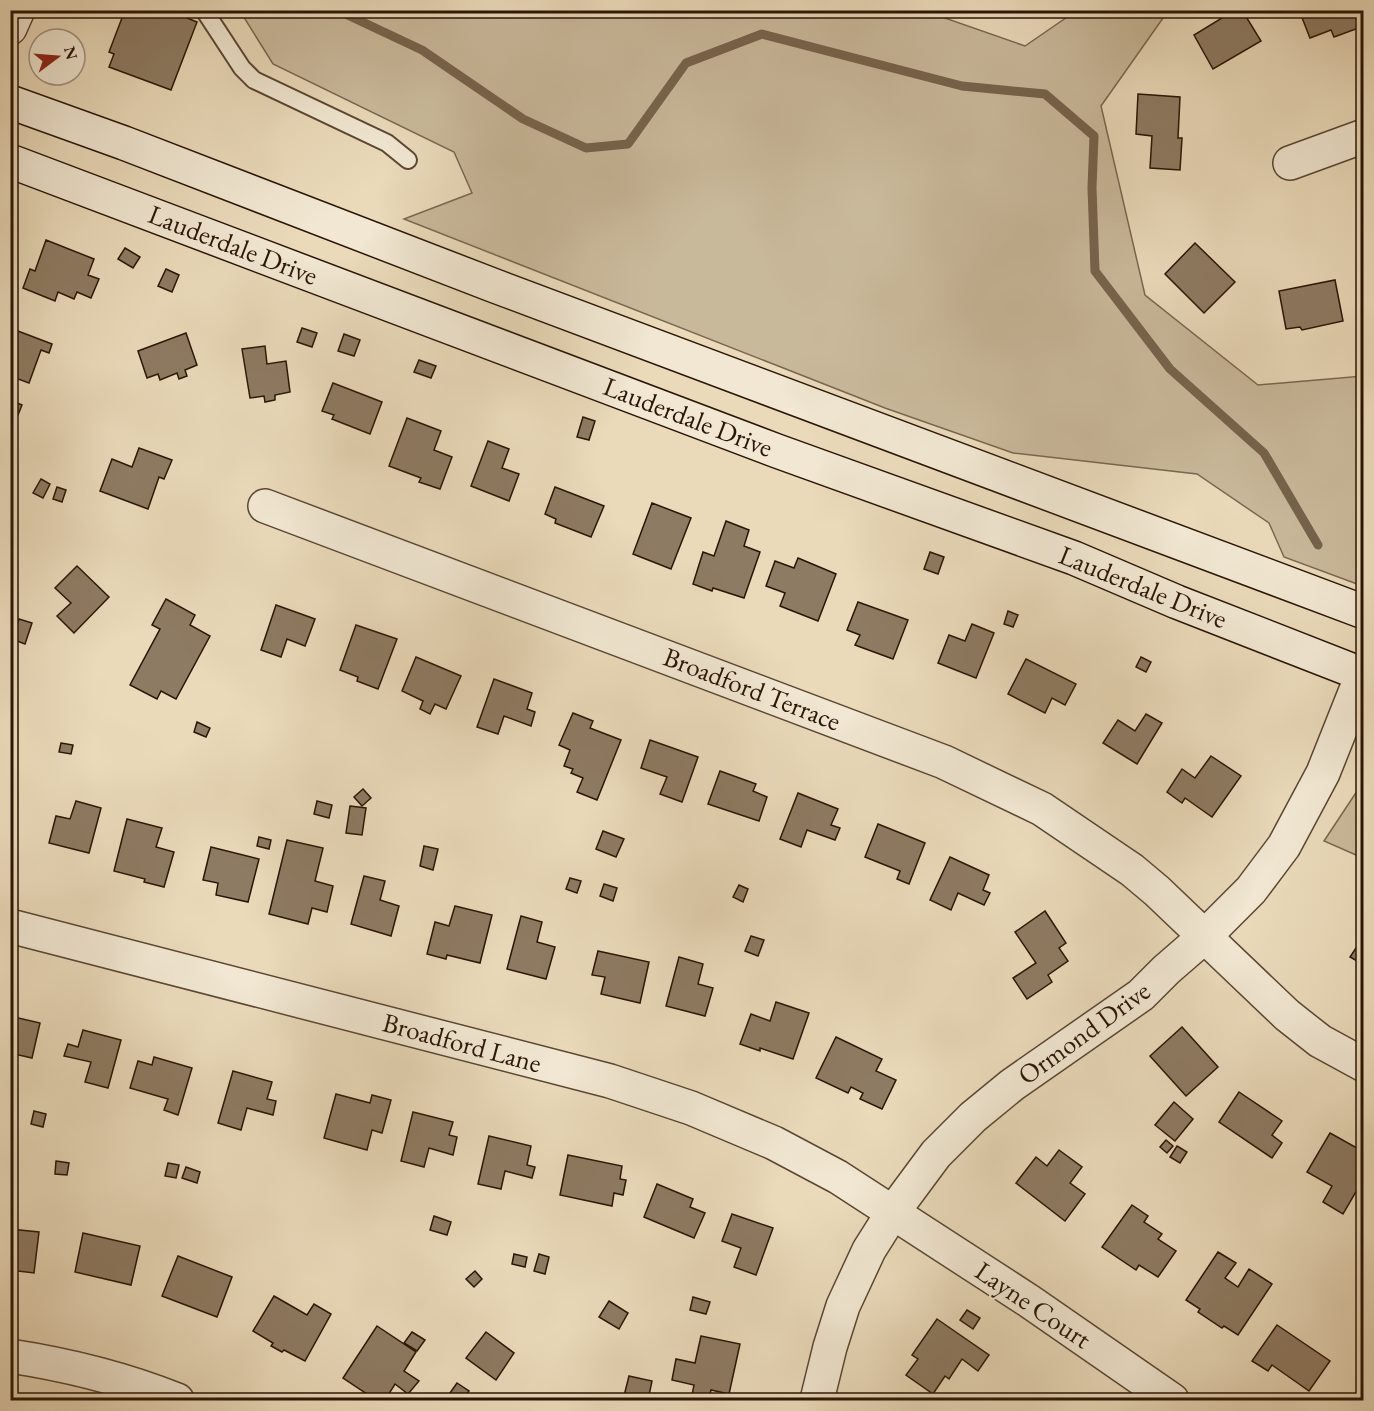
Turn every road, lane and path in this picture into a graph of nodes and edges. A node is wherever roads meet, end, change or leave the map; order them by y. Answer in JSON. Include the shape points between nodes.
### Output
{"nodes":[{"id":1,"x":18,"y":10,"type":"edge"},
{"id":2,"x":204,"y":10,"type":"edge"},
{"id":3,"x":10,"y":28,"type":"edge"},
{"id":4,"x":10,"y":102,"type":"edge"},
{"id":5,"x":1364,"y":136,"type":"edge"},
{"id":6,"x":408,"y":160,"type":"dead end"},
{"id":7,"x":10,"y":161,"type":"edge"},
{"id":8,"x":1290,"y":163,"type":"dead end"},
{"id":9,"x":265,"y":506,"type":"dead end"},
{"id":10,"x":1364,"y":612,"type":"edge"},
{"id":11,"x":1363,"y":673,"type":"edge"},
{"id":12,"x":10,"y":926,"type":"edge"},
{"id":13,"x":1204,"y":937,"type":"junction"},
{"id":14,"x":1364,"y":1065,"type":"edge"},
{"id":15,"x":893,"y":1212,"type":"junction"},
{"id":16,"x":10,"y":1356,"type":"edge"},
{"id":17,"x":177,"y":1401,"type":"edge"},
{"id":18,"x":817,"y":1401,"type":"edge"},
{"id":19,"x":1172,"y":1401,"type":"edge"}],
"edges":[{"from":1,"to":3,"type":"street"},
{"from":2,"to":6,"type":"lane","via":[[254,80],[387,143]]},
{"from":4,"to":10,"type":"street","name":"Lauderdale Drive"},
{"from":5,"to":8,"type":"street"},
{"from":7,"to":11,"type":"street","name":"Lauderdale Drive","via":[[777,451],[1074,558]]},
{"from":9,"to":13,"type":"street","name":"Broadford Terrace","via":[[944,762],[1051,815],[1132,870]]},
{"from":11,"to":13,"type":"street","name":"Ormond Drive","via":[[1323,773],[1284,846],[1251,890]]},
{"from":12,"to":15,"type":"street","name":"Broadford Lane","via":[[610,1081],[691,1108],[774,1143]]},
{"from":13,"to":14,"type":"street","name":"Broadford Terrace","via":[[1287,1015],[1320,1041]]},
{"from":13,"to":15,"type":"street","name":"Ormond Drive","via":[[1141,995],[973,1117],[936,1154]]},
{"from":15,"to":18,"type":"street","name":"Ormond Drive","via":[[869,1250],[843,1306]]},
{"from":15,"to":19,"type":"street","name":"Layne Court"},
{"from":16,"to":17,"type":"street","via":[[111,1377]]}]}
